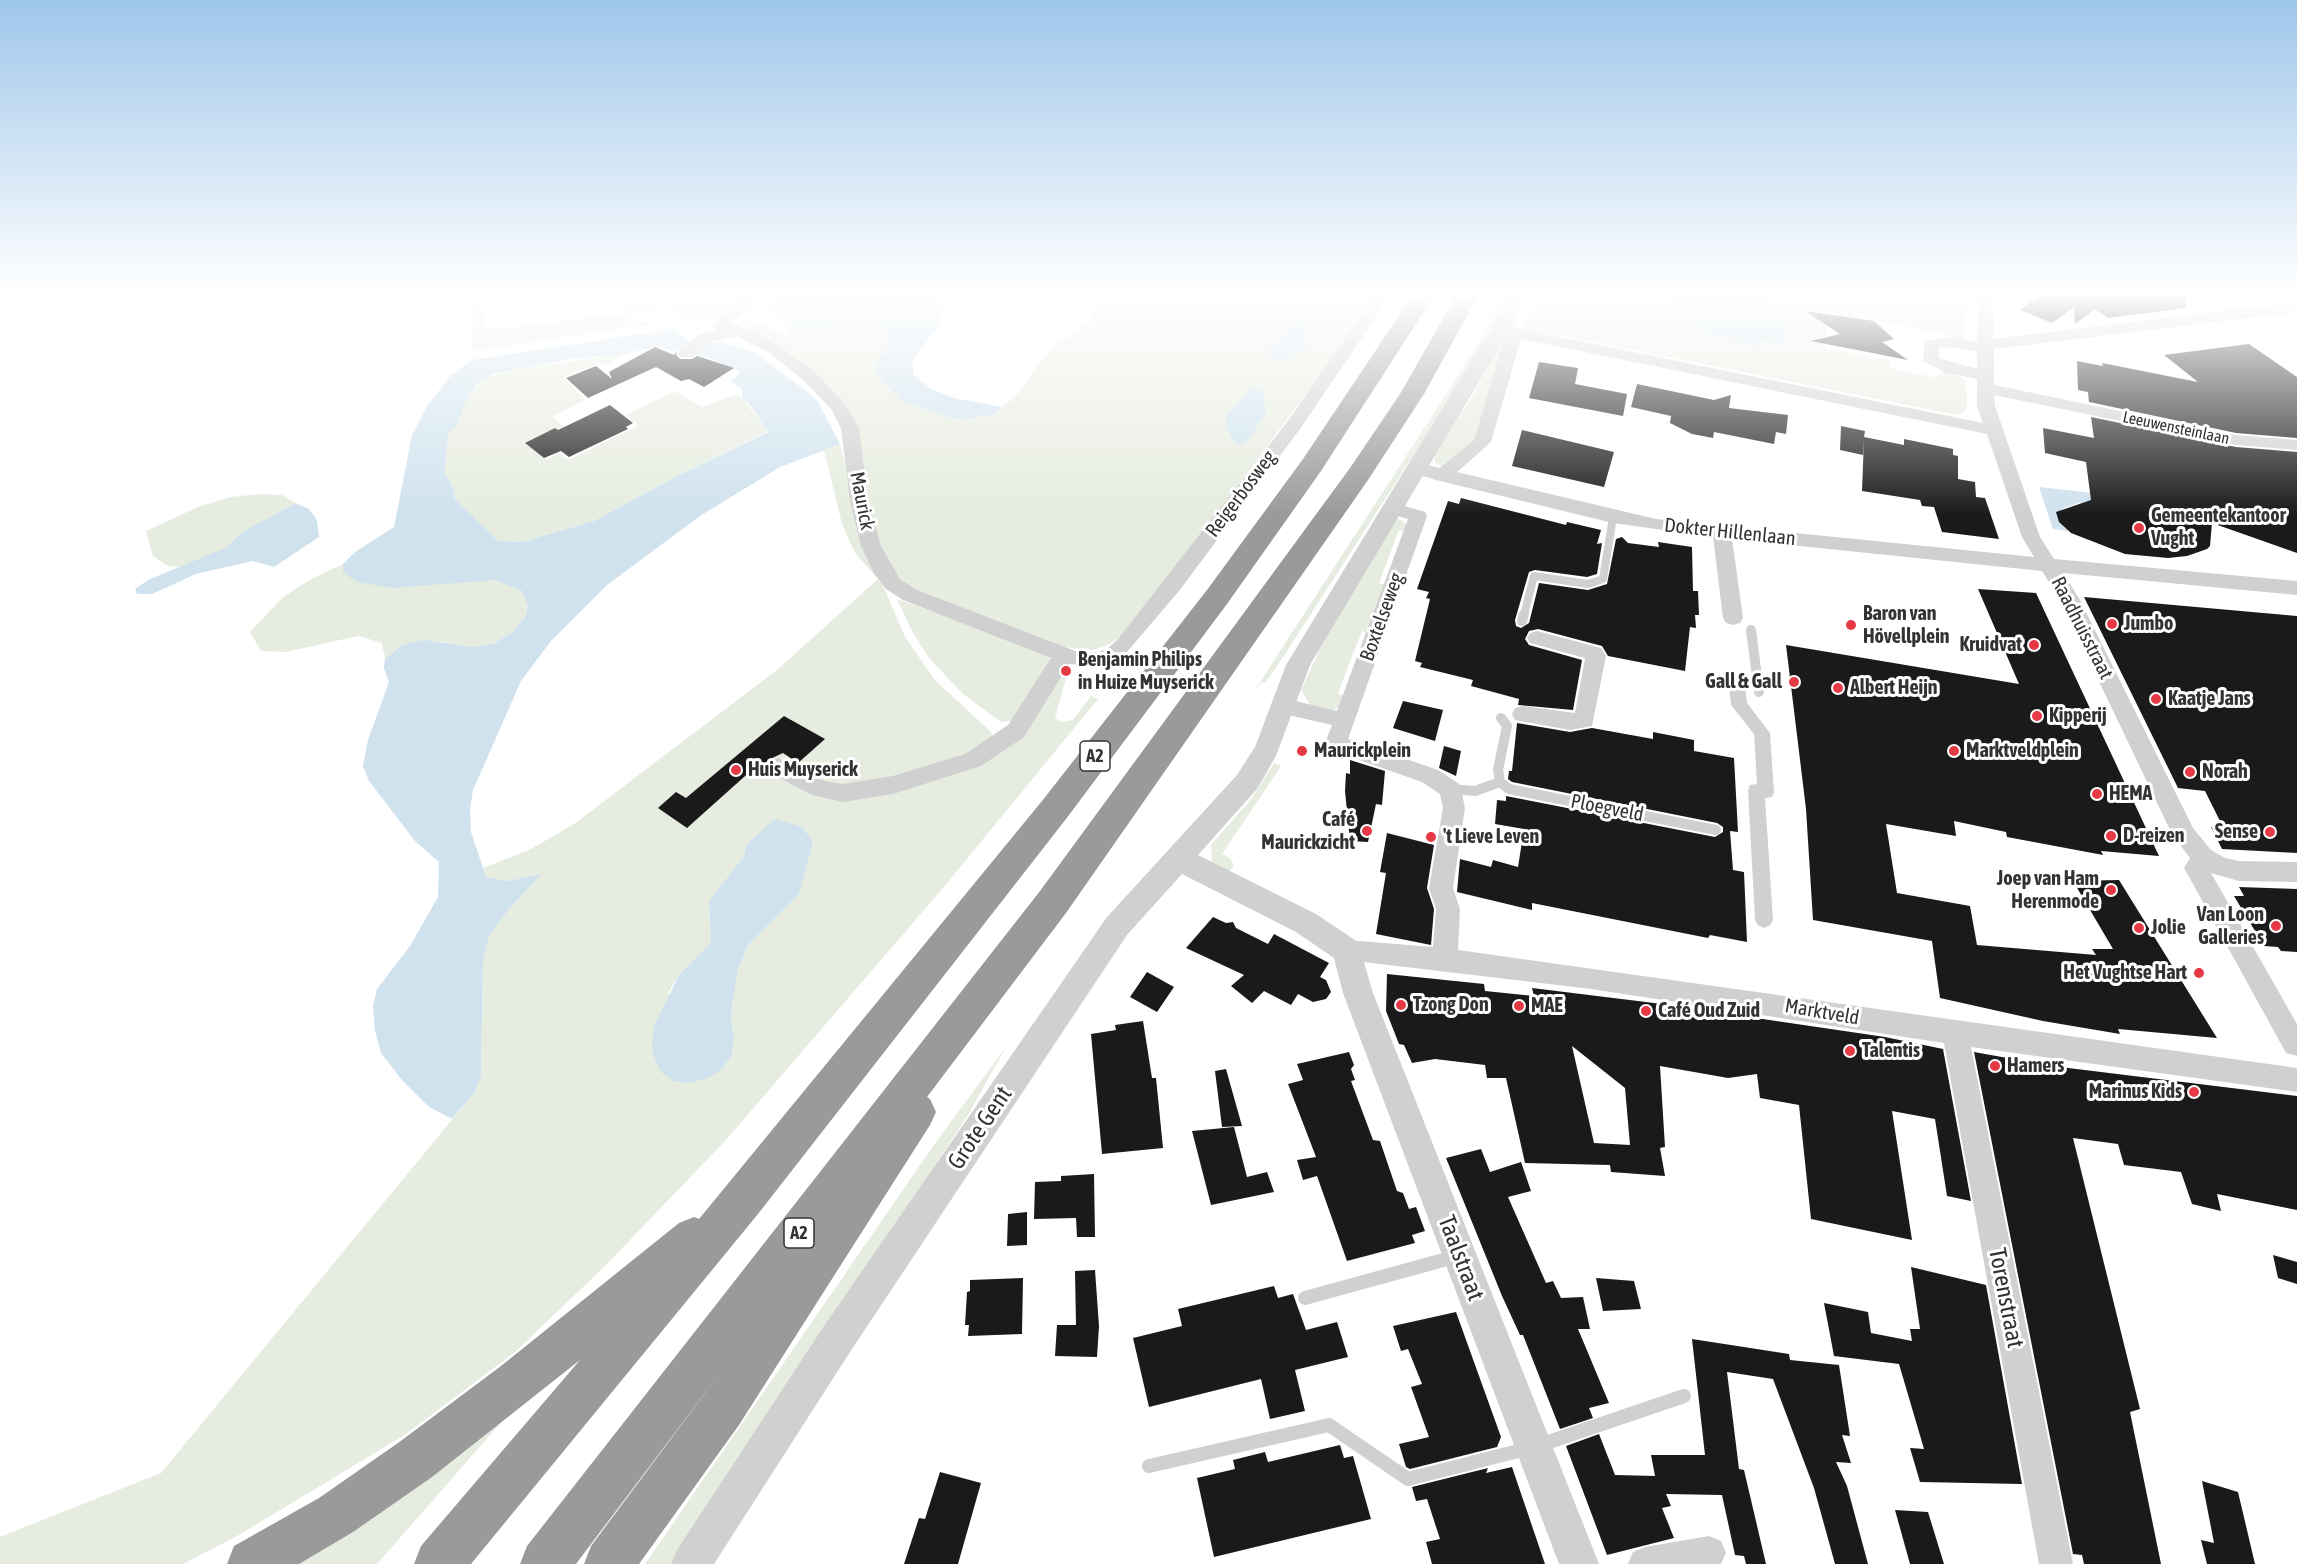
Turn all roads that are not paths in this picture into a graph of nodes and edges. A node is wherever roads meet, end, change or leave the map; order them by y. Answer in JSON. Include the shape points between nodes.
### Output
{"nodes":[{"id":1,"x":801,"y":369,"type":"edge"},
{"id":2,"x":1332,"y":369,"type":"edge"},
{"id":3,"x":1375,"y":369,"type":"edge"},
{"id":4,"x":1426,"y":369,"type":"edge"},
{"id":5,"x":1483,"y":369,"type":"edge"},
{"id":6,"x":1499,"y":369,"type":"edge"},
{"id":7,"x":1691,"y":369,"type":"edge"},
{"id":8,"x":1952,"y":369,"type":"edge"},
{"id":9,"x":1986,"y":369,"type":"edge"},
{"id":10,"x":1986,"y":382,"type":"junction"},
{"id":11,"x":1994,"y":430,"type":"junction"},
{"id":12,"x":2297,"y":445,"type":"edge"},
{"id":13,"x":1417,"y":468,"type":"junction"},
{"id":14,"x":1442,"y":476,"type":"junction"},
{"id":15,"x":1392,"y":508,"type":"junction"},
{"id":16,"x":1613,"y":517,"type":"junction"},
{"id":17,"x":1722,"y":532,"type":"junction"},
{"id":18,"x":2049,"y":566,"type":"junction"},
{"id":19,"x":2297,"y":588,"type":"edge"},
{"id":20,"x":1733,"y":618,"type":"dead end"},
{"id":21,"x":1522,"y":621,"type":"dead end"},
{"id":22,"x":1752,"y":630,"type":"dead end"},
{"id":23,"x":1537,"y":638,"type":"dead end"},
{"id":24,"x":1071,"y":657,"type":"junction"},
{"id":25,"x":1737,"y":684,"type":"dead end"},
{"id":26,"x":1759,"y":692,"type":"dead end"},
{"id":27,"x":1283,"y":706,"type":"junction"},
{"id":28,"x":1523,"y":714,"type":"dead end"},
{"id":29,"x":1501,"y":718,"type":"dead end"},
{"id":30,"x":1343,"y":720,"type":"junction"},
{"id":31,"x":778,"y":767,"type":"dead end"},
{"id":32,"x":1500,"y":782,"type":"junction"},
{"id":33,"x":1450,"y":789,"type":"junction"},
{"id":34,"x":1716,"y":830,"type":"dead end"},
{"id":35,"x":1178,"y":856,"type":"junction"},
{"id":36,"x":2204,"y":857,"type":"junction"},
{"id":37,"x":2297,"y":872,"type":"edge"},
{"id":38,"x":1053,"y":902,"type":"junction"},
{"id":39,"x":1764,"y":920,"type":"dead end"},
{"id":40,"x":1347,"y":951,"type":"junction"},
{"id":41,"x":1445,"y":959,"type":"junction"},
{"id":42,"x":1955,"y":1032,"type":"junction"},
{"id":43,"x":2295,"y":1044,"type":"dead end"},
{"id":44,"x":2297,"y":1080,"type":"edge"},
{"id":45,"x":743,"y":1199,"type":"junction"},
{"id":46,"x":1461,"y":1255,"type":"junction"},
{"id":47,"x":1305,"y":1298,"type":"dead end"},
{"id":48,"x":1684,"y":1396,"type":"dead end"},
{"id":49,"x":1534,"y":1447,"type":"junction"},
{"id":50,"x":1149,"y":1466,"type":"dead end"},
{"id":51,"x":1709,"y":1553,"type":"dead end"},
{"id":52,"x":252,"y":1564,"type":"edge"},
{"id":53,"x":439,"y":1564,"type":"edge"},
{"id":54,"x":545,"y":1564,"type":"edge"},
{"id":55,"x":609,"y":1564,"type":"edge"},
{"id":56,"x":691,"y":1564,"type":"edge"},
{"id":57,"x":1579,"y":1564,"type":"edge"},
{"id":58,"x":1645,"y":1564,"type":"edge"},
{"id":59,"x":2056,"y":1564,"type":"edge"}],
"edges":[{"from":1,"to":24,"type":"street","name":"Maurick","via":[[845,417],[854,445],[855,478],[871,546],[893,584],[945,609]]},
{"from":2,"to":24,"type":"street","name":"Reigerbosweg","via":[[1125,643],[1114,654],[1100,659]]},
{"from":3,"to":45,"type":"highway","number":"A2","via":[[1217,597],[1054,810]]},
{"from":4,"to":38,"type":"highway","number":"A2","via":[[1359,474]]},
{"from":5,"to":13,"type":"street","name":"Boxtelseweg"},
{"from":6,"to":14,"type":"street","name":"Boxtelseweg","via":[[1482,442]]},
{"from":7,"to":11,"type":"street"},
{"from":8,"to":10,"type":"street","name":"Leeuwensteinlaan"},
{"from":9,"to":10,"type":"street","name":"Raadhuisstraat"},
{"from":10,"to":11,"type":"street","name":"Raadhuisstraat","via":[[1986,406]]},
{"from":10,"to":12,"type":"street","name":"Leeuwensteinlaan","via":[[2236,440]]},
{"from":11,"to":18,"type":"street","name":"Raadhuisstraat","via":[[2031,537]]},
{"from":13,"to":14,"type":"street","name":"Dokter Hillenlaan"},
{"from":13,"to":15,"type":"street","name":"Boxtelseweg"},
{"from":14,"to":16,"type":"street","name":"Dokter Hillenlaan"},
{"from":15,"to":27,"type":"street","name":"Boxtelseweg","via":[[1298,665]]},
{"from":15,"to":30,"type":"street","name":"Boxtelseweg","via":[[1418,516]]},
{"from":16,"to":17,"type":"street","name":"Dokter Hillenlaan"},
{"from":16,"to":21,"type":"lane","via":[[1603,579],[1588,584],[1534,576]]},
{"from":17,"to":18,"type":"street","name":"Dokter Hillenlaan"},
{"from":17,"to":20,"type":"street"},
{"from":18,"to":19,"type":"street","name":"Dokter Hillenlaan"},
{"from":18,"to":36,"type":"street","name":"Raadhuisstraat","via":[[2070,600],[2184,834]]},
{"from":22,"to":26,"type":"lane"},
{"from":23,"to":28,"type":"street","via":[[1594,653],[1596,657],[1584,720],[1570,722]]},
{"from":24,"to":31,"type":"street","via":[[1053,669],[1016,731],[973,760],[893,784],[843,793],[820,789]]},
{"from":25,"to":39,"type":"street","via":[[1739,705],[1762,733],[1766,792],[1755,790]]},
{"from":27,"to":30,"type":"street"},
{"from":27,"to":35,"type":"street","name":"Grote Gent","via":[[1267,749],[1247,782]]},
{"from":29,"to":32,"type":"lane","via":[[1507,726],[1498,770]]},
{"from":30,"to":33,"type":"street","name":"Boxtelseweg","via":[[1336,742],[1430,776]]},
{"from":32,"to":33,"type":"lane","via":[[1475,791]]},
{"from":32,"to":34,"type":"lane","name":"Ploegveld","via":[[1509,789]]},
{"from":33,"to":41,"type":"street","via":[[1454,808],[1441,888],[1448,909]]},
{"from":35,"to":40,"type":"street","via":[[1306,923]]},
{"from":35,"to":56,"type":"street","name":"Grote Gent","via":[[1111,936],[837,1339]]},
{"from":36,"to":37,"type":"street","via":[[2239,871]]},
{"from":36,"to":43,"type":"street","via":[[2196,868]]},
{"from":38,"to":54,"type":"highway","number":"A2"},
{"from":38,"to":55,"type":"highway","number":"A2","via":[[723,1409]]},
{"from":40,"to":41,"type":"street","name":"Marktveld"},
{"from":40,"to":46,"type":"street","name":"Taalstraat","via":[[1358,993]]},
{"from":41,"to":42,"type":"street","name":"Marktveld"},
{"from":42,"to":44,"type":"street","name":"Marktveld"},
{"from":42,"to":59,"type":"street","name":"Torenstraat"},
{"from":45,"to":52,"type":"highway","number":"A2","via":[[415,1460],[336,1515]]},
{"from":45,"to":53,"type":"highway","number":"A2"},
{"from":46,"to":47,"type":"lane"},
{"from":46,"to":49,"type":"street","name":"Taalstraat"},
{"from":48,"to":49,"type":"lane"},
{"from":49,"to":50,"type":"lane","via":[[1408,1479],[1329,1425]]},
{"from":49,"to":57,"type":"street","name":"Taalstraat"},
{"from":51,"to":58,"type":"street"}]}
